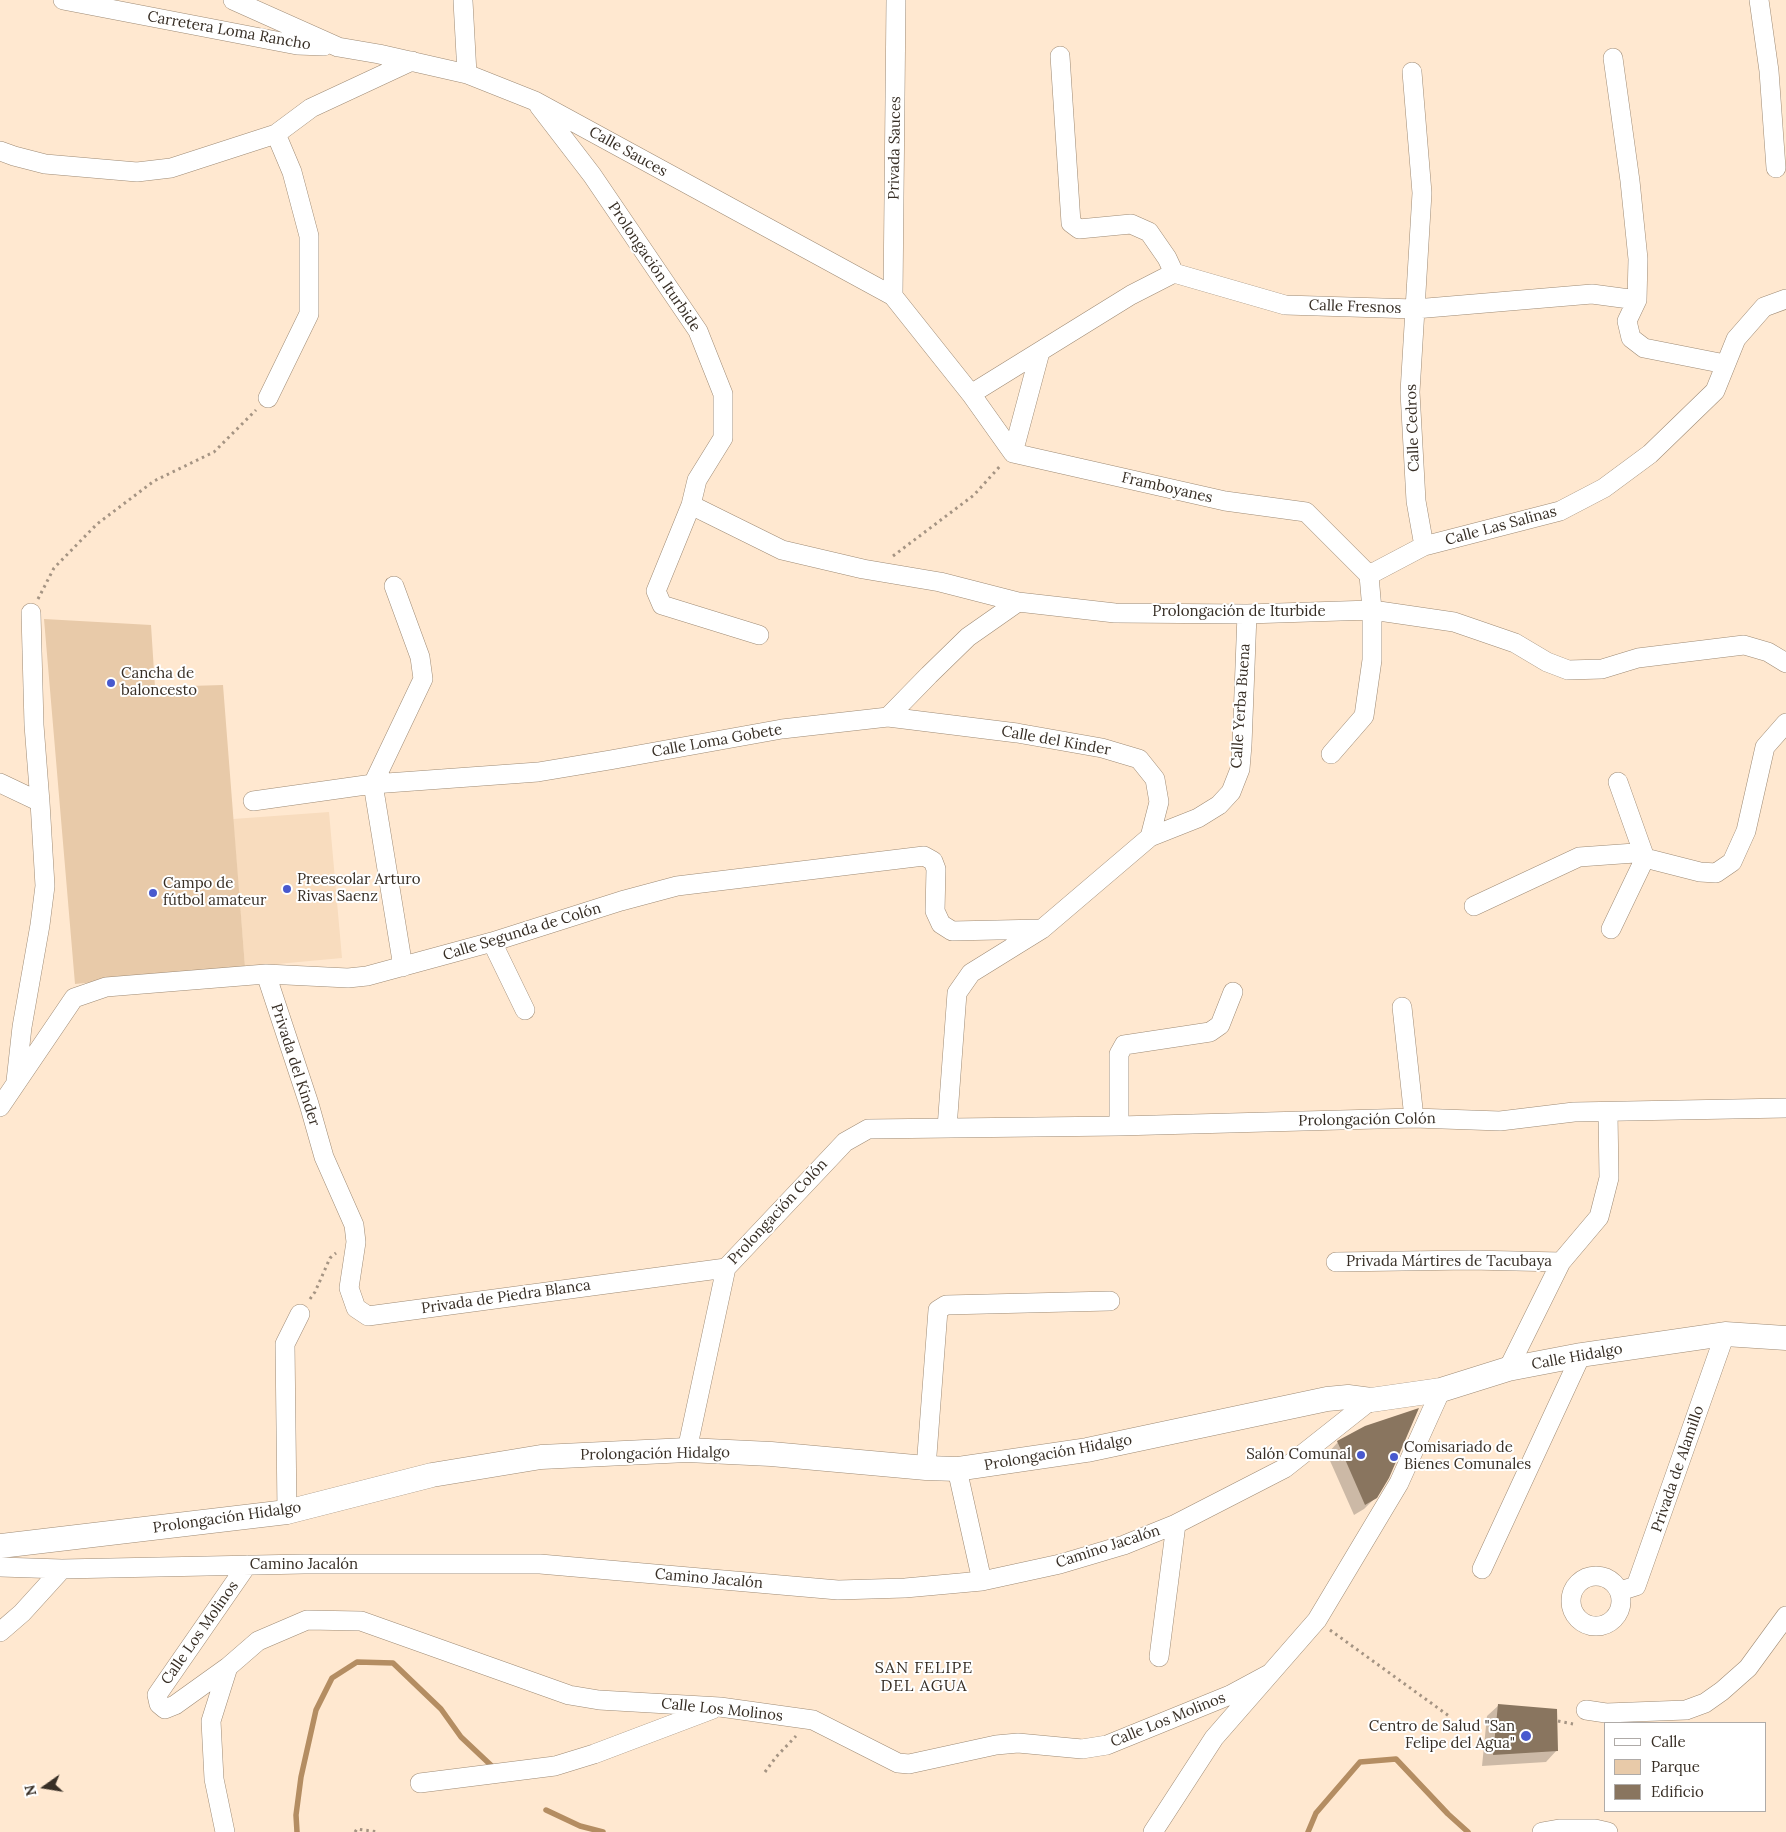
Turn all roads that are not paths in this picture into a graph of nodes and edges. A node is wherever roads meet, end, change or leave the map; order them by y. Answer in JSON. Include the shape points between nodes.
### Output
{"nodes":[{"id":1,"x":63,"y":0,"type":"edge"},
{"id":2,"x":233,"y":0,"type":"edge"},
{"id":3,"x":463,"y":0,"type":"edge"},
{"id":4,"x":896,"y":0,"type":"edge"},
{"id":5,"x":1759,"y":0,"type":"edge"},
{"id":6,"x":338,"y":47,"type":"junction"},
{"id":7,"x":1060,"y":56,"type":"dead end"},
{"id":8,"x":1613,"y":58,"type":"dead end"},
{"id":9,"x":412,"y":61,"type":"junction"},
{"id":10,"x":1412,"y":72,"type":"dead end"},
{"id":11,"x":467,"y":74,"type":"junction"},
{"id":12,"x":535,"y":101,"type":"junction"},
{"id":13,"x":276,"y":134,"type":"junction"},
{"id":14,"x":0,"y":151,"type":"edge"},
{"id":15,"x":1776,"y":168,"type":"dead end"},
{"id":16,"x":1174,"y":273,"type":"junction"},
{"id":17,"x":893,"y":296,"type":"junction"},
{"id":18,"x":1786,"y":299,"type":"edge"},
{"id":19,"x":1637,"y":300,"type":"junction"},
{"id":20,"x":1416,"y":309,"type":"junction"},
{"id":21,"x":1040,"y":352,"type":"junction"},
{"id":22,"x":1725,"y":364,"type":"junction"},
{"id":23,"x":971,"y":394,"type":"junction"},
{"id":24,"x":268,"y":398,"type":"road end"},
{"id":25,"x":1013,"y":453,"type":"junction"},
{"id":26,"x":690,"y":505,"type":"junction"},
{"id":27,"x":1424,"y":546,"type":"junction"},
{"id":28,"x":1370,"y":575,"type":"junction"},
{"id":29,"x":394,"y":586,"type":"dead end"},
{"id":30,"x":1018,"y":602,"type":"junction"},
{"id":31,"x":1372,"y":610,"type":"junction"},
{"id":32,"x":31,"y":613,"type":"road end"},
{"id":33,"x":1246,"y":614,"type":"junction"},
{"id":34,"x":759,"y":635,"type":"dead end"},
{"id":35,"x":1786,"y":663,"type":"edge"},
{"id":36,"x":888,"y":717,"type":"junction"},
{"id":37,"x":1786,"y":723,"type":"edge"},
{"id":38,"x":1331,"y":754,"type":"dead end"},
{"id":39,"x":1618,"y":782,"type":"dead end"},
{"id":40,"x":0,"y":783,"type":"edge"},
{"id":41,"x":373,"y":784,"type":"junction"},
{"id":42,"x":253,"y":801,"type":"dead end"},
{"id":43,"x":40,"y":802,"type":"junction"},
{"id":44,"x":1150,"y":837,"type":"junction"},
{"id":45,"x":1645,"y":858,"type":"junction"},
{"id":46,"x":1474,"y":906,"type":"dead end"},
{"id":47,"x":1042,"y":929,"type":"junction"},
{"id":48,"x":1611,"y":929,"type":"dead end"},
{"id":49,"x":492,"y":942,"type":"junction"},
{"id":50,"x":403,"y":967,"type":"junction"},
{"id":51,"x":266,"y":974,"type":"junction"},
{"id":52,"x":1233,"y":992,"type":"dead end"},
{"id":53,"x":1402,"y":1007,"type":"dead end"},
{"id":54,"x":525,"y":1010,"type":"dead end"},
{"id":55,"x":16,"y":1085,"type":"junction"},
{"id":56,"x":0,"y":1107,"type":"edge"},
{"id":57,"x":1786,"y":1108,"type":"edge"},
{"id":58,"x":1608,"y":1113,"type":"junction"},
{"id":59,"x":1414,"y":1118,"type":"junction"},
{"id":60,"x":1119,"y":1126,"type":"junction"},
{"id":61,"x":947,"y":1128,"type":"junction"},
{"id":62,"x":356,"y":1242,"type":"joint"},
{"id":63,"x":1336,"y":1262,"type":"dead end"},
{"id":64,"x":1561,"y":1262,"type":"junction"},
{"id":65,"x":726,"y":1268,"type":"junction"},
{"id":66,"x":1110,"y":1301,"type":"dead end"},
{"id":67,"x":300,"y":1314,"type":"road end"},
{"id":68,"x":1725,"y":1334,"type":"junction"},
{"id":69,"x":1786,"y":1338,"type":"edge"},
{"id":70,"x":1580,"y":1355,"type":"junction"},
{"id":71,"x":1508,"y":1369,"type":"junction"},
{"id":72,"x":1441,"y":1390,"type":"junction"},
{"id":73,"x":1371,"y":1400,"type":"junction"},
{"id":74,"x":687,"y":1450,"type":"junction"},
{"id":75,"x":926,"y":1468,"type":"junction"},
{"id":76,"x":957,"y":1469,"type":"junction"},
{"id":77,"x":287,"y":1512,"type":"junction"},
{"id":78,"x":1176,"y":1524,"type":"junction"},
{"id":79,"x":0,"y":1546,"type":"edge"},
{"id":80,"x":247,"y":1565,"type":"junction"},
{"id":81,"x":0,"y":1567,"type":"edge"},
{"id":82,"x":1482,"y":1568,"type":"dead end"},
{"id":83,"x":62,"y":1569,"type":"junction"},
{"id":84,"x":982,"y":1581,"type":"junction"},
{"id":85,"x":1620,"y":1591,"type":"dead end"},
{"id":86,"x":1786,"y":1616,"type":"edge"},
{"id":87,"x":0,"y":1632,"type":"edge"},
{"id":88,"x":1159,"y":1657,"type":"dead end"},
{"id":89,"x":228,"y":1668,"type":"junction"},
{"id":90,"x":1269,"y":1674,"type":"junction"},
{"id":91,"x":720,"y":1707,"type":"junction"},
{"id":92,"x":1586,"y":1710,"type":"dead end"},
{"id":93,"x":420,"y":1783,"type":"dead end"},
{"id":94,"x":225,"y":1832,"type":"edge"},
{"id":95,"x":1153,"y":1832,"type":"edge"},
{"id":96,"x":1542,"y":1832,"type":"edge"},
{"id":97,"x":1608,"y":1832,"type":"edge"}],
"edges":[{"from":1,"to":6,"type":"street","name":"Carretera Loma Rancho","via":[[297,45]]},
{"from":2,"to":6,"type":"street","name":"Calle Sauces"},
{"from":3,"to":11,"type":"street"},
{"from":4,"to":17,"type":"street","name":"Privada Sauces"},
{"from":5,"to":15,"type":"street","via":[[1769,71]]},
{"from":6,"to":9,"type":"street","name":"Calle Sauces"},
{"from":7,"to":16,"type":"street","via":[[1071,223],[1078,229],[1131,224],[1149,232]]},
{"from":8,"to":19,"type":"street","via":[[1638,259]]},
{"from":9,"to":11,"type":"street","name":"Calle Sauces"},
{"from":9,"to":13,"type":"street","via":[[311,108]]},
{"from":10,"to":20,"type":"street","name":"Calle Cedros","via":[[1422,193]]},
{"from":11,"to":12,"type":"street","name":"Calle Sauces"},
{"from":12,"to":17,"type":"street","name":"Calle Sauces"},
{"from":12,"to":26,"type":"street","name":"Prolongación Iturbide","via":[[592,175],[698,331],[723,394],[723,438],[698,480]]},
{"from":13,"to":14,"type":"street","via":[[171,168],[137,172],[45,164]]},
{"from":13,"to":24,"type":"street","via":[[292,172],[309,236],[309,314]]},
{"from":16,"to":20,"type":"street","name":"Calle Fresnos","via":[[1284,305]]},
{"from":16,"to":21,"type":"street","via":[[1131,295]]},
{"from":17,"to":23,"type":"street","name":"Calle Sauces"},
{"from":18,"to":22,"type":"street","name":"Calle Las Salinas","via":[[1764,307],[1736,339]]},
{"from":19,"to":20,"type":"street","name":"Calle Fresnos","via":[[1592,294]]},
{"from":19,"to":22,"type":"street","via":[[1627,321],[1631,338],[1644,348]]},
{"from":20,"to":27,"type":"street","name":"Calle Cedros","via":[[1410,392],[1416,501]]},
{"from":21,"to":23,"type":"street"},
{"from":21,"to":25,"type":"street"},
{"from":22,"to":27,"type":"street","name":"Calle Las Salinas","via":[[1715,391],[1650,454],[1604,488],[1560,511]]},
{"from":23,"to":25,"type":"street"},
{"from":25,"to":28,"type":"street","name":"Framboyanes","via":[[1225,501],[1306,512]]},
{"from":26,"to":30,"type":"street","name":"Prolongación de Iturbide","via":[[782,550],[863,569],[940,582]]},
{"from":26,"to":34,"type":"street","name":"Prolongación Iturbide","via":[[656,591],[662,605]]},
{"from":27,"to":28,"type":"street"},
{"from":28,"to":31,"type":"street"},
{"from":29,"to":41,"type":"street","via":[[420,657],[423,680]]},
{"from":30,"to":33,"type":"street","name":"Prolongación de Iturbide","via":[[1115,613]]},
{"from":30,"to":36,"type":"street","via":[[968,637]]},
{"from":31,"to":33,"type":"street","name":"Prolongación de Iturbide"},
{"from":31,"to":35,"type":"street","name":"Prolongación de Iturbide","via":[[1454,622],[1515,643],[1568,670],[1602,669],[1638,658],[1744,645],[1768,652]]},
{"from":31,"to":38,"type":"street","via":[[1372,660],[1364,716]]},
{"from":32,"to":43,"type":"street"},
{"from":33,"to":44,"type":"street","name":"Calle Yerba Buena","via":[[1240,769],[1231,792],[1219,805],[1198,818]]},
{"from":36,"to":41,"type":"street","name":"Calle Loma Gobete","via":[[782,728],[538,772]]},
{"from":36,"to":44,"type":"street","name":"Calle del Kinder","via":[[1017,733],[1102,748],[1139,759],[1154,779],[1159,802]]},
{"from":37,"to":45,"type":"street","via":[[1765,747],[1746,831],[1732,862],[1716,873]]},
{"from":39,"to":45,"type":"street"},
{"from":40,"to":43,"type":"street"},
{"from":41,"to":42,"type":"street"},
{"from":41,"to":50,"type":"street"},
{"from":43,"to":55,"type":"street","via":[[45,886]]},
{"from":44,"to":47,"type":"street"},
{"from":45,"to":46,"type":"street","via":[[1634,853],[1579,857]]},
{"from":45,"to":48,"type":"street"},
{"from":47,"to":49,"type":"street","name":"Calle Segunda de Colón","via":[[952,931],[941,924],[935,911],[936,869],[933,861],[924,856],[677,886]]},
{"from":47,"to":61,"type":"street","via":[[972,973],[957,993]]},
{"from":49,"to":50,"type":"street","name":"Calle Segunda de Colón"},
{"from":49,"to":54,"type":"street"},
{"from":50,"to":51,"type":"street","name":"Calle Segunda de Colón","via":[[348,978]]},
{"from":51,"to":55,"type":"street","name":"Calle Segunda de Colón","via":[[106,987],[74,998]]},
{"from":51,"to":62,"type":"street","name":"Privada del Kinder","via":[[324,1157],[354,1225]]},
{"from":52,"to":60,"type":"street","via":[[1220,1025],[1210,1032],[1124,1045],[1119,1054]]},
{"from":53,"to":59,"type":"street"},
{"from":55,"to":56,"type":"street","name":"Calle Segunda de Colón"},
{"from":57,"to":58,"type":"street","name":"Prolongación Colón"},
{"from":58,"to":59,"type":"street","name":"Prolongación Colón","via":[[1574,1112],[1500,1121]]},
{"from":58,"to":64,"type":"street","via":[[1608,1178],[1599,1217]]},
{"from":59,"to":60,"type":"street","name":"Prolongación Colón"},
{"from":60,"to":61,"type":"street","name":"Prolongación Colón"},
{"from":61,"to":65,"type":"street","name":"Prolongación Colón","via":[[868,1128],[845,1142]]},
{"from":62,"to":65,"type":"street","name":"Privada de Piedra Blanca","via":[[349,1288],[356,1308],[368,1316]]},
{"from":63,"to":64,"type":"street","name":"Privada Mártires de Tacubaya"},
{"from":64,"to":71,"type":"street"},
{"from":65,"to":74,"type":"street","name":"Prolongación Colón"},
{"from":66,"to":75,"type":"street","via":[[946,1304],[938,1310]]},
{"from":67,"to":77,"type":"street","via":[[285,1344]]},
{"from":68,"to":69,"type":"street","name":"Calle Hidalgo"},
{"from":68,"to":70,"type":"street","name":"Calle Hidalgo"},
{"from":68,"to":85,"type":"street","name":"Privada de Alamillo","via":[[1636,1586]]},
{"from":70,"to":71,"type":"street","name":"Calle Hidalgo"},
{"from":70,"to":82,"type":"street"},
{"from":71,"to":72,"type":"street","name":"Calle Hidalgo"},
{"from":72,"to":73,"type":"street","name":"Calle Hidalgo"},
{"from":72,"to":90,"type":"street","via":[[1399,1483],[1317,1620]]},
{"from":73,"to":76,"type":"street","name":"Prolongación Hidalgo","via":[[1327,1399],[1087,1450]]},
{"from":73,"to":78,"type":"street","name":"Camino Jacalón","via":[[1285,1468]]},
{"from":74,"to":75,"type":"street","name":"Prolongación Hidalgo"},
{"from":74,"to":77,"type":"street","name":"Prolongación Hidalgo","via":[[541,1457],[432,1475]]},
{"from":75,"to":76,"type":"street","name":"Prolongación Hidalgo"},
{"from":76,"to":84,"type":"street"},
{"from":77,"to":79,"type":"street","name":"Prolongación Hidalgo"},
{"from":78,"to":84,"type":"street","name":"Camino Jacalón","via":[[1124,1545],[1060,1564]]},
{"from":78,"to":88,"type":"street"},
{"from":80,"to":83,"type":"street","name":"Camino Jacalón"},
{"from":80,"to":84,"type":"street","name":"Camino Jacalón","via":[[540,1564],[838,1590]]},
{"from":80,"to":89,"type":"street","name":"Calle Los Molinos","via":[[157,1695],[159,1704],[165,1709],[176,1705]]},
{"from":81,"to":83,"type":"street","name":"Camino Jacalón"},
{"from":83,"to":87,"type":"street","via":[[22,1614]]},
{"from":86,"to":92,"type":"street","via":[[1748,1668],[1705,1703],[1686,1710],[1670,1711],[1606,1713]]},
{"from":89,"to":91,"type":"street","name":"Calle Los Molinos","via":[[258,1641],[307,1620],[360,1621],[569,1695],[599,1700]]},
{"from":89,"to":94,"type":"street","via":[[211,1722],[214,1779]]},
{"from":90,"to":91,"type":"street","name":"Calle Los Molinos","via":[[1230,1695],[1107,1745],[1082,1749],[1018,1743],[996,1745],[909,1764],[898,1763],[813,1720]]},
{"from":90,"to":95,"type":"street","name":"Calle Los Molinos","via":[[1214,1738]]},
{"from":91,"to":93,"type":"street","via":[[555,1766]]},
{"from":96,"to":97,"type":"street","via":[[1595,1829]]}]}
